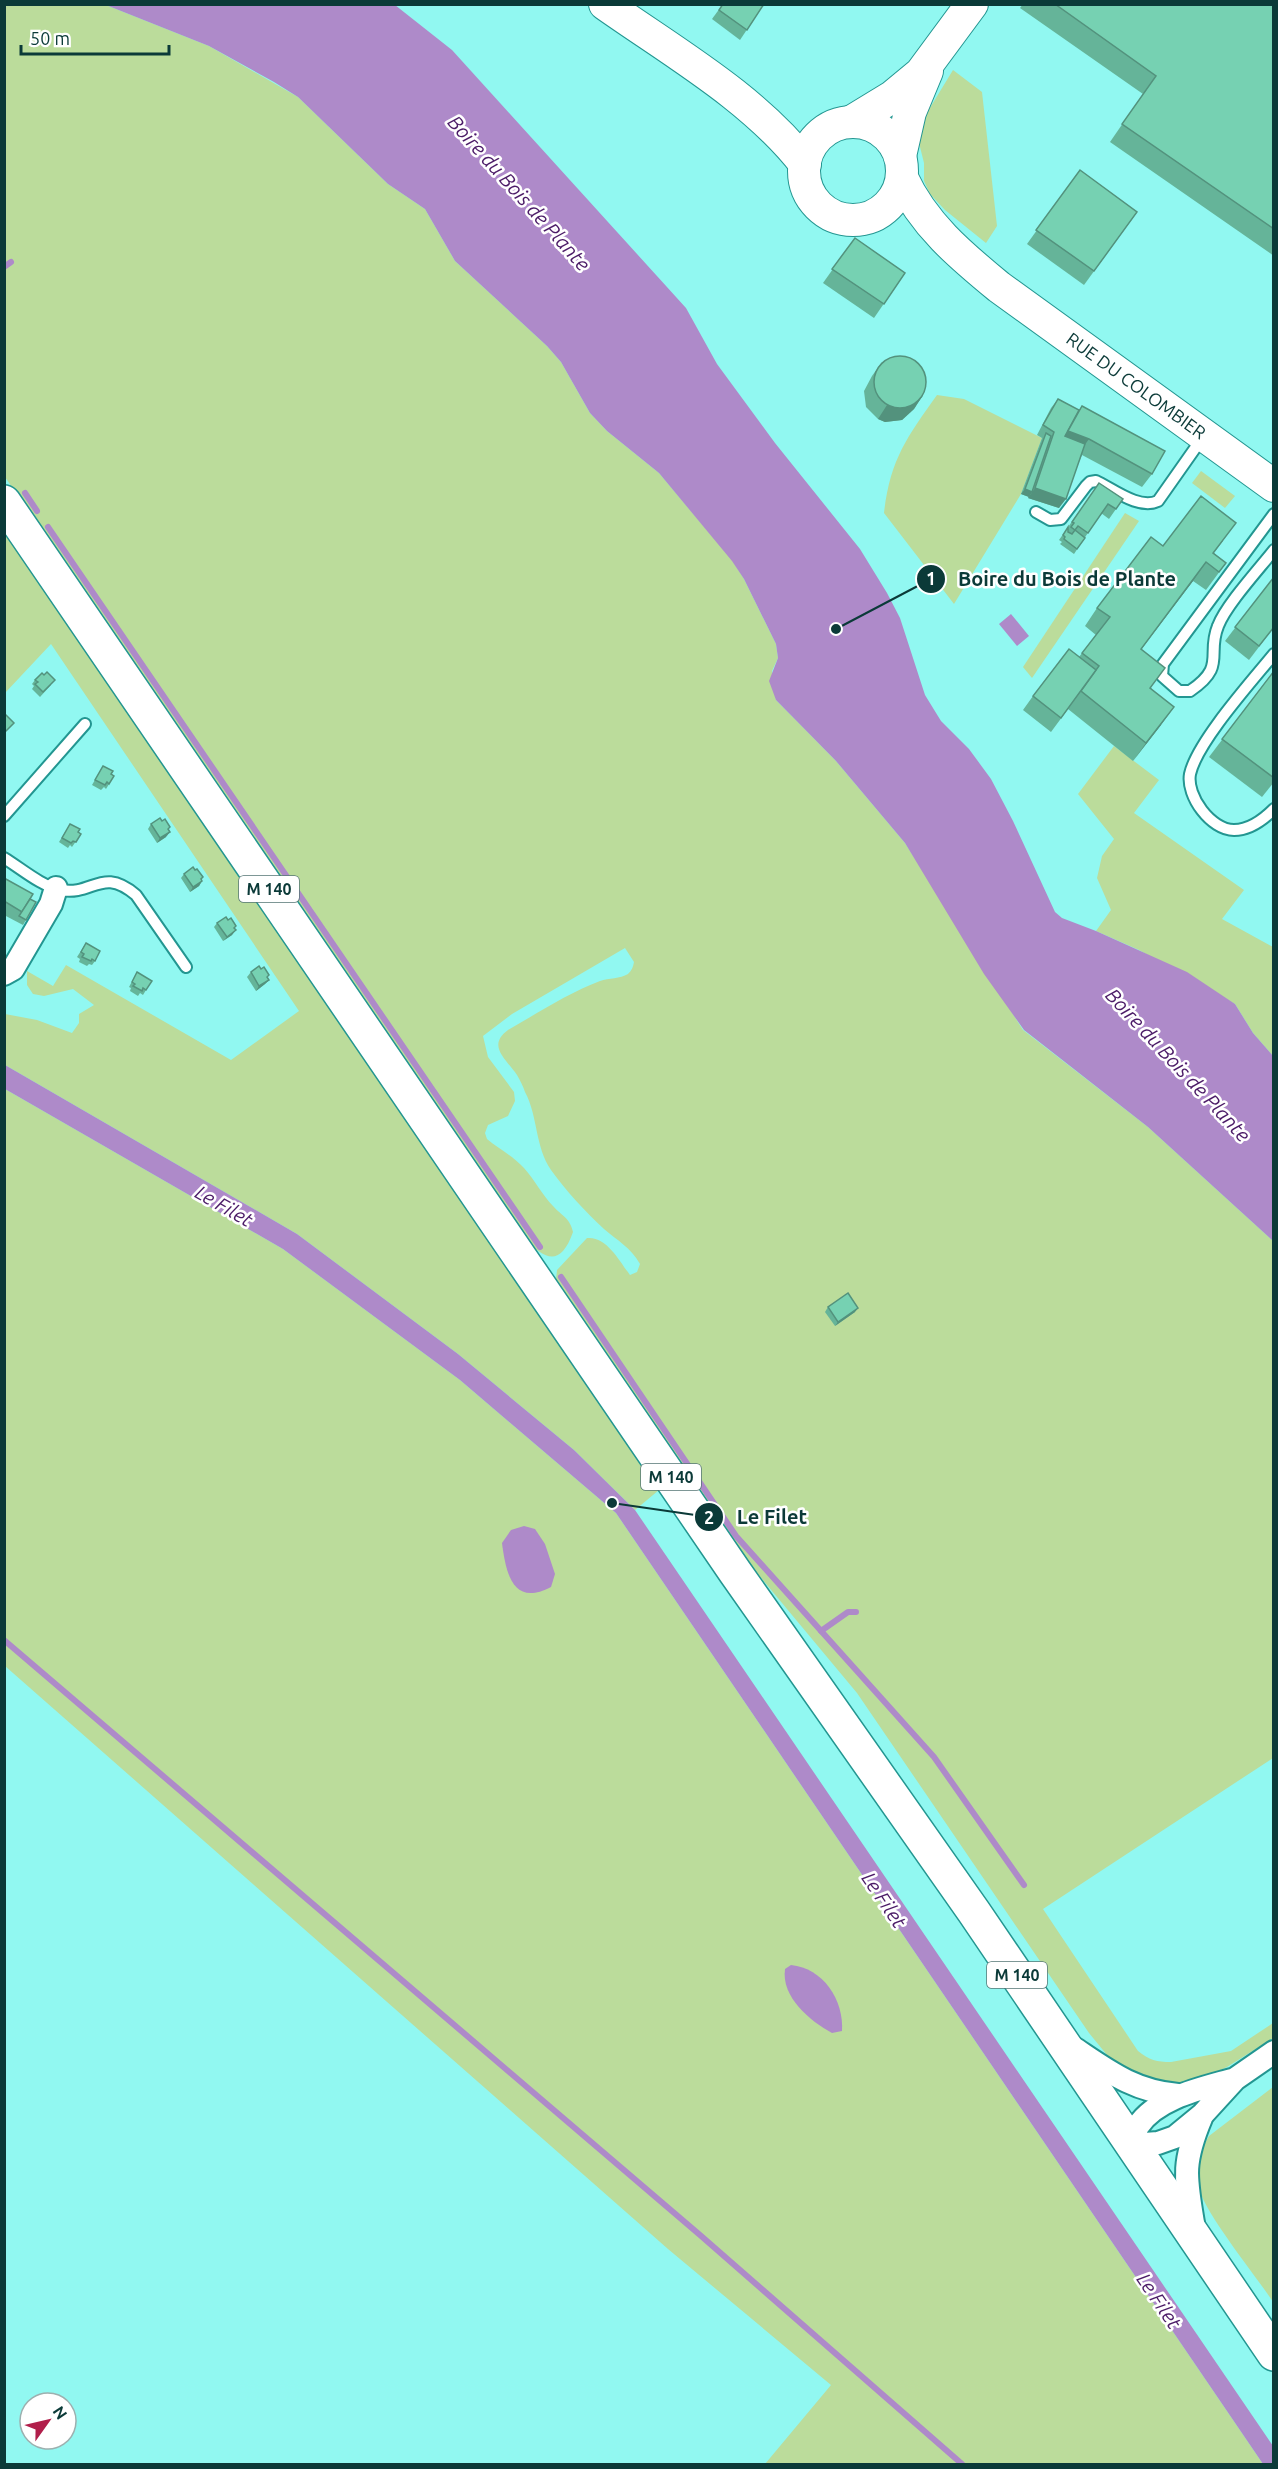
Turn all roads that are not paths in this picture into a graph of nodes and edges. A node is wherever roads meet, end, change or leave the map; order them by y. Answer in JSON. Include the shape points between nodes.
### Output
{"nodes":[{"id":1,"x":605,"y":4,"type":"edge"},
{"id":2,"x":972,"y":4,"type":"edge"},
{"id":3,"x":934,"y":57,"type":"junction"},
{"id":4,"x":721,"y":86,"type":"junction"},
{"id":5,"x":841,"y":125,"type":"junction"},
{"id":6,"x":805,"y":165,"type":"junction"},
{"id":7,"x":901,"y":167,"type":"junction"},
{"id":8,"x":867,"y":219,"type":"junction"},
{"id":9,"x":999,"y":286,"type":"junction"},
{"id":10,"x":1204,"y":435,"type":"junction"},
{"id":11,"x":1274,"y":486,"type":"edge"},
{"id":12,"x":4,"y":502,"type":"edge"},
{"id":13,"x":1036,"y":512,"type":"dead end"},
{"id":14,"x":1274,"y":514,"type":"edge"},
{"id":15,"x":1274,"y":550,"type":"edge"},
{"id":16,"x":1207,"y":604,"type":"junction"},
{"id":17,"x":1223,"y":616,"type":"junction"},
{"id":18,"x":1274,"y":654,"type":"edge"},
{"id":19,"x":85,"y":724,"type":"dead end"},
{"id":20,"x":1274,"y":809,"type":"edge"},
{"id":21,"x":4,"y":816,"type":"edge"},
{"id":22,"x":4,"y":858,"type":"edge"},
{"id":23,"x":56,"y":888,"type":"junction"},
{"id":24,"x":186,"y":967,"type":"dead end"},
{"id":25,"x":4,"y":974,"type":"edge"},
{"id":26,"x":1060,"y":2038,"type":"junction"},
{"id":27,"x":1274,"y":2052,"type":"edge"},
{"id":28,"x":1235,"y":2079,"type":"junction"},
{"id":29,"x":1178,"y":2096,"type":"junction"},
{"id":30,"x":1203,"y":2114,"type":"junction"},
{"id":31,"x":1132,"y":2145,"type":"junction"},
{"id":32,"x":1195,"y":2238,"type":"junction"},
{"id":33,"x":1274,"y":2354,"type":"edge"}],
"edges":[{"from":1,"to":4,"type":"main road"},
{"from":2,"to":3,"type":"main road"},
{"from":3,"to":5,"type":"main road","via":[[892,97]]},
{"from":3,"to":7,"type":"main road","via":[[912,104]]},
{"from":4,"to":5,"type":"main road","via":[[791,120],[808,125]]},
{"from":4,"to":6,"type":"main road","via":[[769,124]]},
{"from":5,"to":6,"type":"main road","via":[[819,135]]},
{"from":5,"to":7,"type":"main road","via":[[869,124],[881,130],[891,140]]},
{"from":6,"to":8,"type":"main road","via":[[807,188],[825,212],[852,221]]},
{"from":7,"to":8,"type":"main road","via":[[898,191],[891,203]]},
{"from":7,"to":9,"type":"main road","name":"RUE DU COLOMBIER","via":[[911,197],[934,229]]},
{"from":8,"to":9,"type":"main road","name":"RUE DU COLOMBIER","via":[[884,219],[906,226]]},
{"from":9,"to":10,"type":"main road","name":"RUE DU COLOMBIER"},
{"from":10,"to":11,"type":"main road","name":"RUE DU COLOMBIER"},
{"from":10,"to":13,"type":"lane","via":[[1163,495],[1152,504],[1140,503],[1096,481],[1086,486],[1061,519],[1050,520]]},
{"from":12,"to":26,"type":"main road","number":"M 140","via":[[722,1552]]},
{"from":14,"to":16,"type":"lane"},
{"from":15,"to":17,"type":"lane"},
{"from":16,"to":17,"type":"lane"},
{"from":16,"to":17,"type":"lane","via":[[1162,664],[1162,676],[1179,691],[1197,687],[1212,669],[1215,636]]},
{"from":18,"to":20,"type":"lane","via":[[1206,741],[1190,775],[1197,806],[1224,827],[1232,830],[1254,825]]},
{"from":19,"to":21,"type":"lane"},
{"from":22,"to":23,"type":"lane"},
{"from":23,"to":24,"type":"lane","via":[[77,890],[105,881],[128,888]]},
{"from":23,"to":25,"type":"street","via":[[51,904],[13,969]]},
{"from":26,"to":29,"type":"street","via":[[1135,2086]]},
{"from":26,"to":31,"type":"main road","number":"M 140"},
{"from":27,"to":28,"type":"street"},
{"from":28,"to":29,"type":"street"},
{"from":28,"to":30,"type":"street"},
{"from":29,"to":31,"type":"street","via":[[1138,2126]]},
{"from":30,"to":31,"type":"street","via":[[1175,2137]]},
{"from":30,"to":32,"type":"street","via":[[1186,2160],[1185,2174]]},
{"from":31,"to":32,"type":"main road","number":"M 140"},
{"from":32,"to":33,"type":"main road","number":"M 140"}]}
